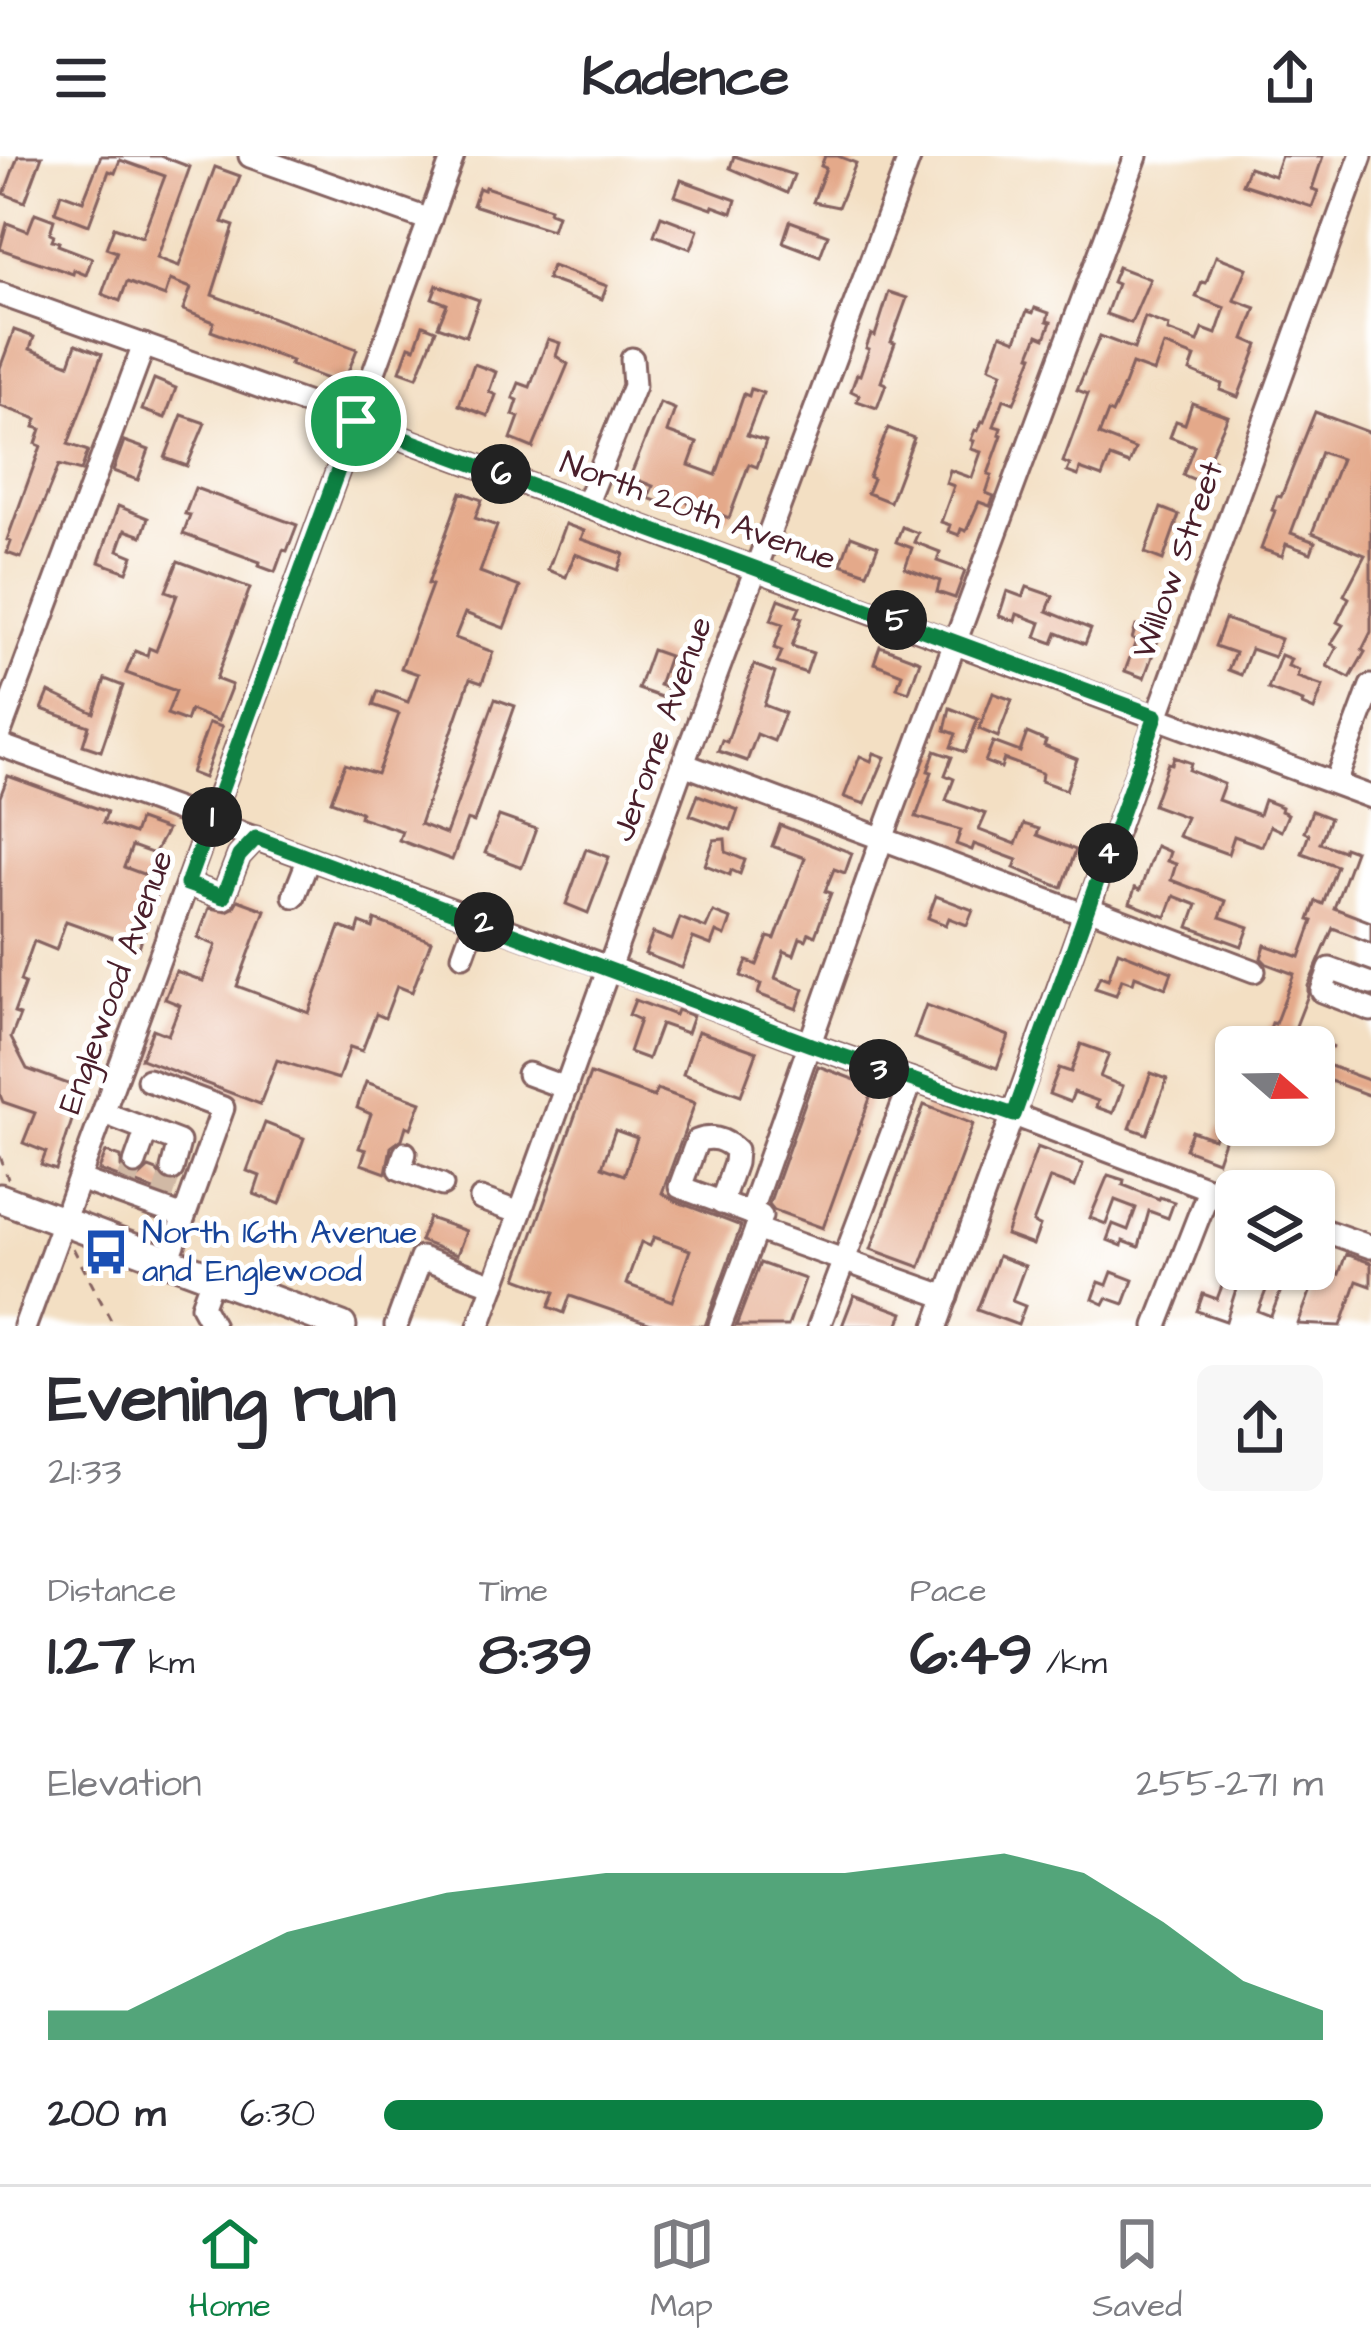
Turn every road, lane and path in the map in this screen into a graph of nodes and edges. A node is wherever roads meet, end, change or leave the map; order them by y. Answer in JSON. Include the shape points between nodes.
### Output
{"nodes":[{"id":1,"x":250,"y":156,"type":"edge"},
{"id":2,"x":453,"y":156,"type":"edge"},
{"id":3,"x":910,"y":156,"type":"edge"},
{"id":4,"x":1136,"y":156,"type":"edge"},
{"id":5,"x":1361,"y":156,"type":"edge"},
{"id":6,"x":430,"y":220,"type":"junction"},
{"id":7,"x":0,"y":294,"type":"edge"},
{"id":8,"x":144,"y":345,"type":"junction"},
{"id":9,"x":632,"y":359,"type":"dead end"},
{"id":10,"x":356,"y":421,"type":"junction"},
{"id":11,"x":586,"y":505,"type":"junction"},
{"id":12,"x":757,"y":568,"type":"junction"},
{"id":13,"x":955,"y":642,"type":"junction"},
{"id":14,"x":1371,"y":686,"type":"edge"},
{"id":15,"x":1156,"y":716,"type":"junction"},
{"id":16,"x":0,"y":732,"type":"edge"},
{"id":17,"x":0,"y":745,"type":"edge"},
{"id":18,"x":683,"y":764,"type":"junction"},
{"id":19,"x":1335,"y":783,"type":"junction"},
{"id":20,"x":1371,"y":796,"type":"edge"},
{"id":21,"x":210,"y":821,"type":"junction"},
{"id":22,"x":256,"y":838,"type":"junction"},
{"id":23,"x":882,"y":838,"type":"junction"},
{"id":24,"x":309,"y":858,"type":"junction"},
{"id":25,"x":187,"y":884,"type":"junction"},
{"id":26,"x":294,"y":896,"type":"dead end"},
{"id":27,"x":1087,"y":912,"type":"junction"},
{"id":28,"x":476,"y":919,"type":"junction"},
{"id":29,"x":463,"y":955,"type":"dead end"},
{"id":30,"x":610,"y":968,"type":"junction"},
{"id":31,"x":1253,"y":971,"type":"dead end"},
{"id":32,"x":1371,"y":984,"type":"edge"},
{"id":33,"x":1371,"y":1010,"type":"edge"},
{"id":34,"x":811,"y":1045,"type":"junction"},
{"id":35,"x":528,"y":1074,"type":"dead end"},
{"id":36,"x":912,"y":1080,"type":"junction"},
{"id":37,"x":148,"y":1081,"type":"dead end"},
{"id":38,"x":566,"y":1088,"type":"junction"},
{"id":39,"x":104,"y":1113,"type":"junction"},
{"id":40,"x":1014,"y":1115,"type":"junction"},
{"id":41,"x":147,"y":1129,"type":"junction"},
{"id":42,"x":405,"y":1153,"type":"dead end"},
{"id":43,"x":0,"y":1156,"type":"edge"},
{"id":44,"x":172,"y":1169,"type":"dead end"},
{"id":45,"x":79,"y":1179,"type":"junction"},
{"id":46,"x":128,"y":1180,"type":"junction"},
{"id":47,"x":442,"y":1185,"type":"dead end"},
{"id":48,"x":5,"y":1190,"type":"edge"},
{"id":49,"x":1210,"y":1190,"type":"junction"},
{"id":50,"x":1215,"y":1192,"type":"edge"},
{"id":51,"x":481,"y":1199,"type":"dead end"},
{"id":52,"x":721,"y":1203,"type":"dead end"},
{"id":53,"x":520,"y":1213,"type":"junction"},
{"id":54,"x":184,"y":1217,"type":"junction"},
{"id":55,"x":753,"y":1221,"type":"junction"},
{"id":56,"x":68,"y":1234,"type":"junction"},
{"id":57,"x":1335,"y":1234,"type":"edge"},
{"id":58,"x":1371,"y":1247,"type":"edge"},
{"id":59,"x":844,"y":1260,"type":"junction"},
{"id":60,"x":168,"y":1261,"type":"junction"},
{"id":61,"x":212,"y":1278,"type":"junction"},
{"id":62,"x":494,"y":1285,"type":"junction"},
{"id":63,"x":947,"y":1297,"type":"junction"},
{"id":64,"x":289,"y":1317,"type":"edge"},
{"id":65,"x":25,"y":1326,"type":"edge"},
{"id":66,"x":113,"y":1326,"type":"edge"},
{"id":67,"x":213,"y":1326,"type":"edge"},
{"id":68,"x":342,"y":1326,"type":"edge"},
{"id":69,"x":395,"y":1326,"type":"edge"},
{"id":70,"x":479,"y":1326,"type":"edge"},
{"id":71,"x":720,"y":1326,"type":"edge"},
{"id":72,"x":819,"y":1326,"type":"edge"},
{"id":73,"x":936,"y":1326,"type":"edge"},
{"id":74,"x":1156,"y":1326,"type":"edge"}],
"edges":[{"from":1,"to":6,"type":"street"},
{"from":2,"to":6,"type":"street","name":"Englewood Avenue"},
{"from":3,"to":12,"type":"street","name":"Jerome Avenue"},
{"from":4,"to":13,"type":"street"},
{"from":5,"to":15,"type":"street","name":"Willow Street"},
{"from":6,"to":10,"type":"street","name":"Englewood Avenue"},
{"from":7,"to":8,"type":"street","name":"North 20th Avenue"},
{"from":8,"to":10,"type":"street","name":"North 20th Avenue"},
{"from":8,"to":16,"type":"street"},
{"from":9,"to":11,"type":"street","via":[[634,386]]},
{"from":10,"to":11,"type":"street","name":"North 20th Avenue"},
{"from":10,"to":21,"type":"street","name":"Englewood Avenue"},
{"from":11,"to":12,"type":"street","name":"North 20th Avenue"},
{"from":12,"to":13,"type":"street","name":"North 20th Avenue"},
{"from":12,"to":18,"type":"street","name":"Jerome Avenue"},
{"from":13,"to":15,"type":"street","name":"North 20th Avenue"},
{"from":13,"to":23,"type":"street"},
{"from":14,"to":19,"type":"street"},
{"from":15,"to":19,"type":"street","name":"North 20th Avenue"},
{"from":15,"to":27,"type":"street","name":"Willow Street"},
{"from":17,"to":21,"type":"street"},
{"from":18,"to":23,"type":"street"},
{"from":18,"to":30,"type":"street","name":"Jerome Avenue"},
{"from":19,"to":20,"type":"street","name":"North 20th Avenue"},
{"from":21,"to":22,"type":"street"},
{"from":21,"to":25,"type":"street","name":"Englewood Avenue"},
{"from":22,"to":24,"type":"street"},
{"from":22,"to":25,"type":"street","via":[[239,856],[223,897]]},
{"from":23,"to":27,"type":"street"},
{"from":23,"to":34,"type":"street"},
{"from":24,"to":26,"type":"street"},
{"from":24,"to":28,"type":"street"},
{"from":25,"to":39,"type":"street","name":"Englewood Avenue"},
{"from":27,"to":31,"type":"street"},
{"from":27,"to":40,"type":"street","name":"Willow Street"},
{"from":28,"to":29,"type":"street"},
{"from":28,"to":30,"type":"street"},
{"from":30,"to":34,"type":"street"},
{"from":30,"to":38,"type":"street","name":"Jerome Avenue"},
{"from":32,"to":33,"type":"street","via":[[1330,969],[1322,991]]},
{"from":34,"to":36,"type":"street"},
{"from":34,"to":55,"type":"street"},
{"from":35,"to":38,"type":"street"},
{"from":36,"to":40,"type":"street"},
{"from":36,"to":59,"type":"street"},
{"from":37,"to":54,"type":"street","via":[[223,1108]]},
{"from":38,"to":53,"type":"street","name":"Jerome Avenue"},
{"from":39,"to":41,"type":"street"},
{"from":39,"to":45,"type":"street","name":"Englewood Avenue"},
{"from":40,"to":49,"type":"street"},
{"from":40,"to":63,"type":"street","name":"Willow Street"},
{"from":41,"to":44,"type":"street","via":[[179,1142]]},
{"from":41,"to":46,"type":"street"},
{"from":42,"to":47,"type":"street","via":[[400,1169]]},
{"from":43,"to":48,"type":"path"},
{"from":45,"to":46,"type":"street"},
{"from":45,"to":56,"type":"street","name":"Englewood Avenue"},
{"from":46,"to":54,"type":"street"},
{"from":48,"to":56,"type":"main road"},
{"from":49,"to":50,"type":"street"},
{"from":49,"to":74,"type":"street"},
{"from":51,"to":53,"type":"street"},
{"from":52,"to":55,"type":"street"},
{"from":53,"to":62,"type":"street","name":"Jerome Avenue"},
{"from":54,"to":60,"type":"street"},
{"from":55,"to":59,"type":"street"},
{"from":55,"to":71,"type":"street"},
{"from":56,"to":60,"type":"main road"},
{"from":56,"to":65,"type":"street","name":"Englewood Avenue"},
{"from":56,"to":66,"type":"path"},
{"from":57,"to":58,"type":"street"},
{"from":59,"to":63,"type":"street"},
{"from":59,"to":72,"type":"street"},
{"from":60,"to":61,"type":"main road"},
{"from":61,"to":64,"type":"main road"},
{"from":61,"to":67,"type":"street","via":[[202,1306]]},
{"from":62,"to":69,"type":"street","via":[[421,1258]]},
{"from":62,"to":70,"type":"street","name":"Jerome Avenue"},
{"from":63,"to":73,"type":"street","name":"Willow Street"},
{"from":64,"to":68,"type":"main road"}]}
